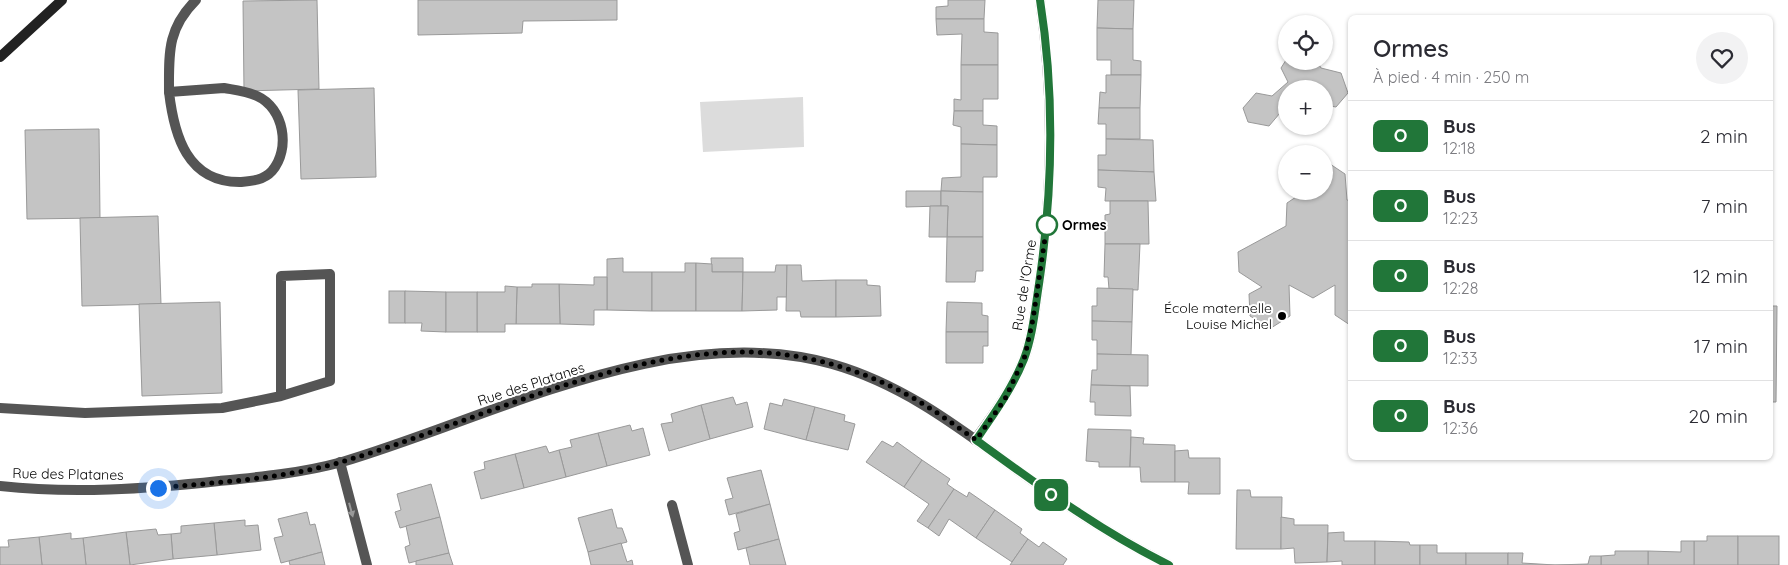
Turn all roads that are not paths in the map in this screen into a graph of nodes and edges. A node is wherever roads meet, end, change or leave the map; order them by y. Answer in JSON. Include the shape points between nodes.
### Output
{"nodes":[{"id":1,"x":62,"y":0,"type":"edge"},
{"id":2,"x":196,"y":0,"type":"edge"},
{"id":3,"x":1040,"y":0,"type":"edge"},
{"id":4,"x":0,"y":57,"type":"edge"},
{"id":5,"x":169,"y":92,"type":"junction"},
{"id":6,"x":281,"y":396,"type":"junction"},
{"id":7,"x":0,"y":408,"type":"edge"},
{"id":8,"x":976,"y":440,"type":"junction"},
{"id":9,"x":340,"y":462,"type":"junction"},
{"id":10,"x":0,"y":486,"type":"edge"},
{"id":11,"x":672,"y":505,"type":"dead end"},
{"id":12,"x":367,"y":565,"type":"edge"},
{"id":13,"x":688,"y":565,"type":"edge"},
{"id":14,"x":1170,"y":565,"type":"edge"}],
"edges":[{"from":1,"to":4,"type":"main road"},
{"from":2,"to":5,"type":"street","via":[[179,19],[172,34]]},
{"from":3,"to":8,"type":"street","name":"Rue de l'Orme","via":[[1047,50],[1051,126],[1050,195],[1044,253],[1025,356],[1005,399]]},
{"from":5,"to":5,"type":"street","via":[[178,140],[184,152],[204,172],[236,182],[253,181],[272,172],[280,159],[282,125],[272,107],[258,96],[224,88]]},
{"from":6,"to":6,"type":"street","via":[[330,381],[330,274],[281,276]]},
{"from":6,"to":7,"type":"street","via":[[222,408],[84,413]]},
{"from":8,"to":9,"type":"street","name":"Rue des Platanes","via":[[923,403],[873,378],[812,360],[738,352],[678,358],[618,371]]},
{"from":8,"to":14,"type":"street","name":"Rue des Platanes","via":[[1062,502]]},
{"from":9,"to":10,"type":"street","name":"Rue des Platanes","via":[[254,478],[158,488],[76,490]]},
{"from":9,"to":12,"type":"street","one_way":true},
{"from":11,"to":13,"type":"street"}]}
